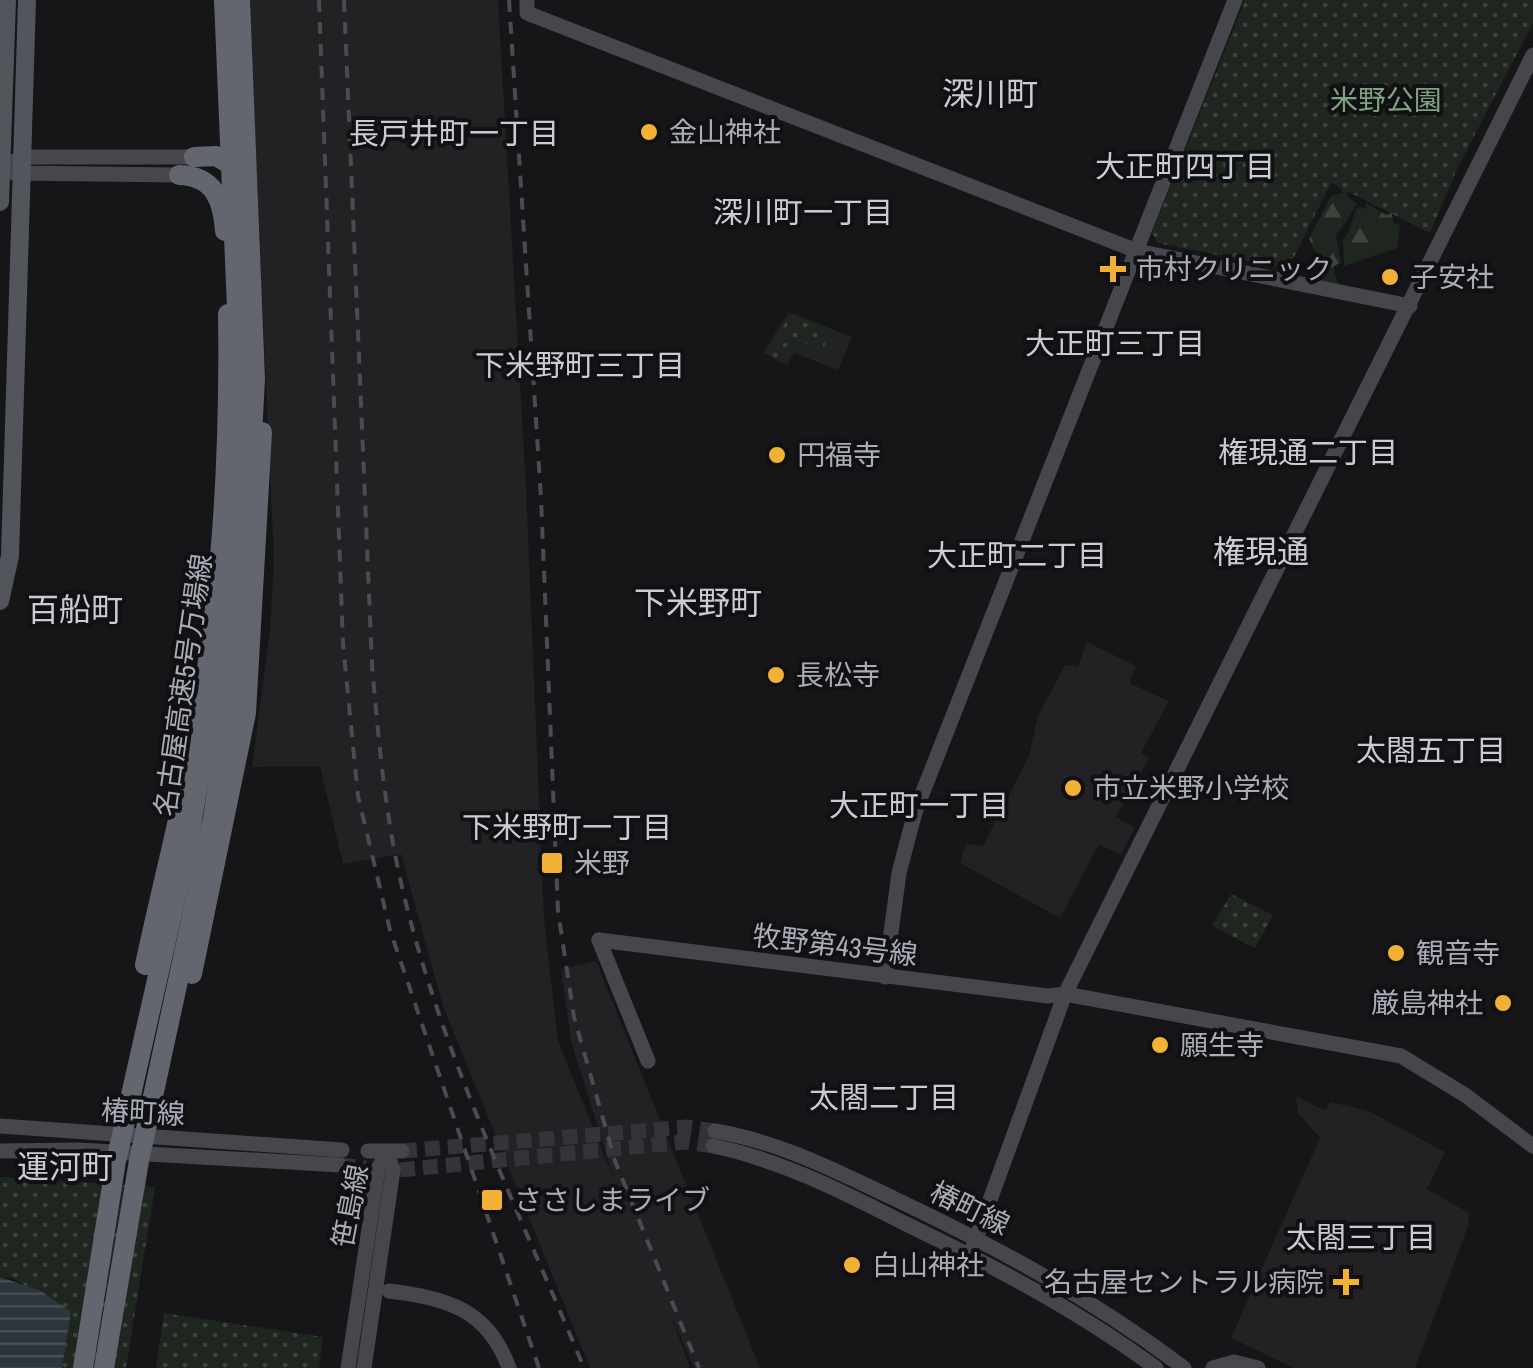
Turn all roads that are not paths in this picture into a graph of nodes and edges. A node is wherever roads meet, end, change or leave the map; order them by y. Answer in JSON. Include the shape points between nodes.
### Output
{"nodes":[{"id":1,"x":7,"y":0,"type":"edge"},
{"id":2,"x":28,"y":0,"type":"edge"},
{"id":3,"x":226,"y":0,"type":"edge"},
{"id":4,"x":240,"y":0,"type":"edge"},
{"id":5,"x":528,"y":0,"type":"edge"},
{"id":6,"x":1235,"y":0,"type":"edge"},
{"id":7,"x":1533,"y":55,"type":"edge"},
{"id":8,"x":235,"y":149,"type":"dead end"},
{"id":9,"x":194,"y":157,"type":"joint"},
{"id":10,"x":20,"y":166,"type":"junction"},
{"id":11,"x":0,"y":168,"type":"edge"},
{"id":12,"x":180,"y":175,"type":"joint"},
{"id":13,"x":0,"y":202,"type":"edge"},
{"id":14,"x":1137,"y":251,"type":"junction"},
{"id":15,"x":1410,"y":306,"type":"junction"},
{"id":16,"x":0,"y":602,"type":"edge"},
{"id":17,"x":885,"y":976,"type":"junction"},
{"id":18,"x":1065,"y":994,"type":"junction"},
{"id":19,"x":648,"y":1060,"type":"dead end"},
{"id":20,"x":0,"y":1126,"type":"edge"},
{"id":21,"x":1533,"y":1146,"type":"edge"},
{"id":22,"x":0,"y":1151,"type":"edge"},
{"id":23,"x":394,"y":1152,"type":"tunnel mouth"},
{"id":24,"x":116,"y":1161,"type":"junction"},
{"id":25,"x":138,"y":1162,"type":"junction"},
{"id":26,"x":381,"y":1166,"type":"junction"},
{"id":27,"x":975,"y":1237,"type":"junction"},
{"id":28,"x":970,"y":1255,"type":"junction"},
{"id":29,"x":389,"y":1291,"type":"dead end"},
{"id":30,"x":83,"y":1368,"type":"edge"},
{"id":31,"x":104,"y":1368,"type":"edge"},
{"id":32,"x":348,"y":1368,"type":"edge"},
{"id":33,"x":364,"y":1368,"type":"edge"},
{"id":34,"x":509,"y":1368,"type":"edge"},
{"id":35,"x":1156,"y":1368,"type":"edge"},
{"id":36,"x":1184,"y":1368,"type":"edge"},
{"id":37,"x":1213,"y":1368,"type":"edge"},
{"id":38,"x":1258,"y":1368,"type":"edge"}],
"edges":[{"from":1,"to":11,"type":"main road"},
{"from":2,"to":10,"type":"main road"},
{"from":3,"to":8,"type":"street","bridge":true},
{"from":3,"to":24,"type":"highway","name":"名古屋高速5号万場線","bridge":true,"via":[[240,379],[227,603],[189,840]]},
{"from":4,"to":25,"type":"highway","name":"名古屋高速5号万場線","bridge":true,"via":[[254,360],[243,601],[213,819]]},
{"from":5,"to":14,"type":"street","via":[[527,13]]},
{"from":6,"to":14,"type":"street"},
{"from":7,"to":15,"type":"street"},
{"from":9,"to":10,"type":"street"},
{"from":9,"to":25,"type":"highway","bridge":true,"via":[[216,156],[238,167],[250,184],[264,378],[256,600],[246,714],[222,845],[164,1094]]},
{"from":10,"to":11,"type":"street"},
{"from":10,"to":12,"type":"street"},
{"from":10,"to":16,"type":"main road","via":[[10,556]]},
{"from":11,"to":13,"type":"main road"},
{"from":12,"to":24,"type":"highway","bridge":true,"via":[[204,179],[223,205],[229,380],[216,604],[200,712],[120,1089]]},
{"from":14,"to":15,"type":"street"},
{"from":14,"to":17,"type":"street","via":[[915,812],[898,873]]},
{"from":15,"to":18,"type":"street"},
{"from":17,"to":18,"type":"street","name":"牧野第43号線"},
{"from":17,"to":19,"type":"street","name":"牧野第43号線","via":[[599,940]]},
{"from":18,"to":21,"type":"street","name":"牧野第43号線","via":[[1401,1056]]},
{"from":18,"to":27,"type":"street"},
{"from":20,"to":22,"type":"street","name":"椿町線","via":[[341,1157]]},
{"from":23,"to":26,"type":"street","name":"笹島線"},
{"from":24,"to":30,"type":"highway","name":"名古屋高速5号万場線","bridge":true},
{"from":25,"to":31,"type":"highway","name":"名古屋高速5号万場線","bridge":true},
{"from":26,"to":32,"type":"street","name":"笹島線"},
{"from":26,"to":33,"type":"street","name":"笹島線"},
{"from":27,"to":28,"type":"street"},
{"from":27,"to":28,"type":"street","name":"椿町線","via":[[784,1147],[714,1139]]},
{"from":27,"to":36,"type":"street","name":"椿町線","via":[[1118,1319]]},
{"from":28,"to":35,"type":"street","name":"椿町線","via":[[1058,1300]]},
{"from":29,"to":34,"type":"street","via":[[448,1300],[475,1314]]},
{"from":37,"to":38,"type":"street","via":[[1234,1362]]}]}
